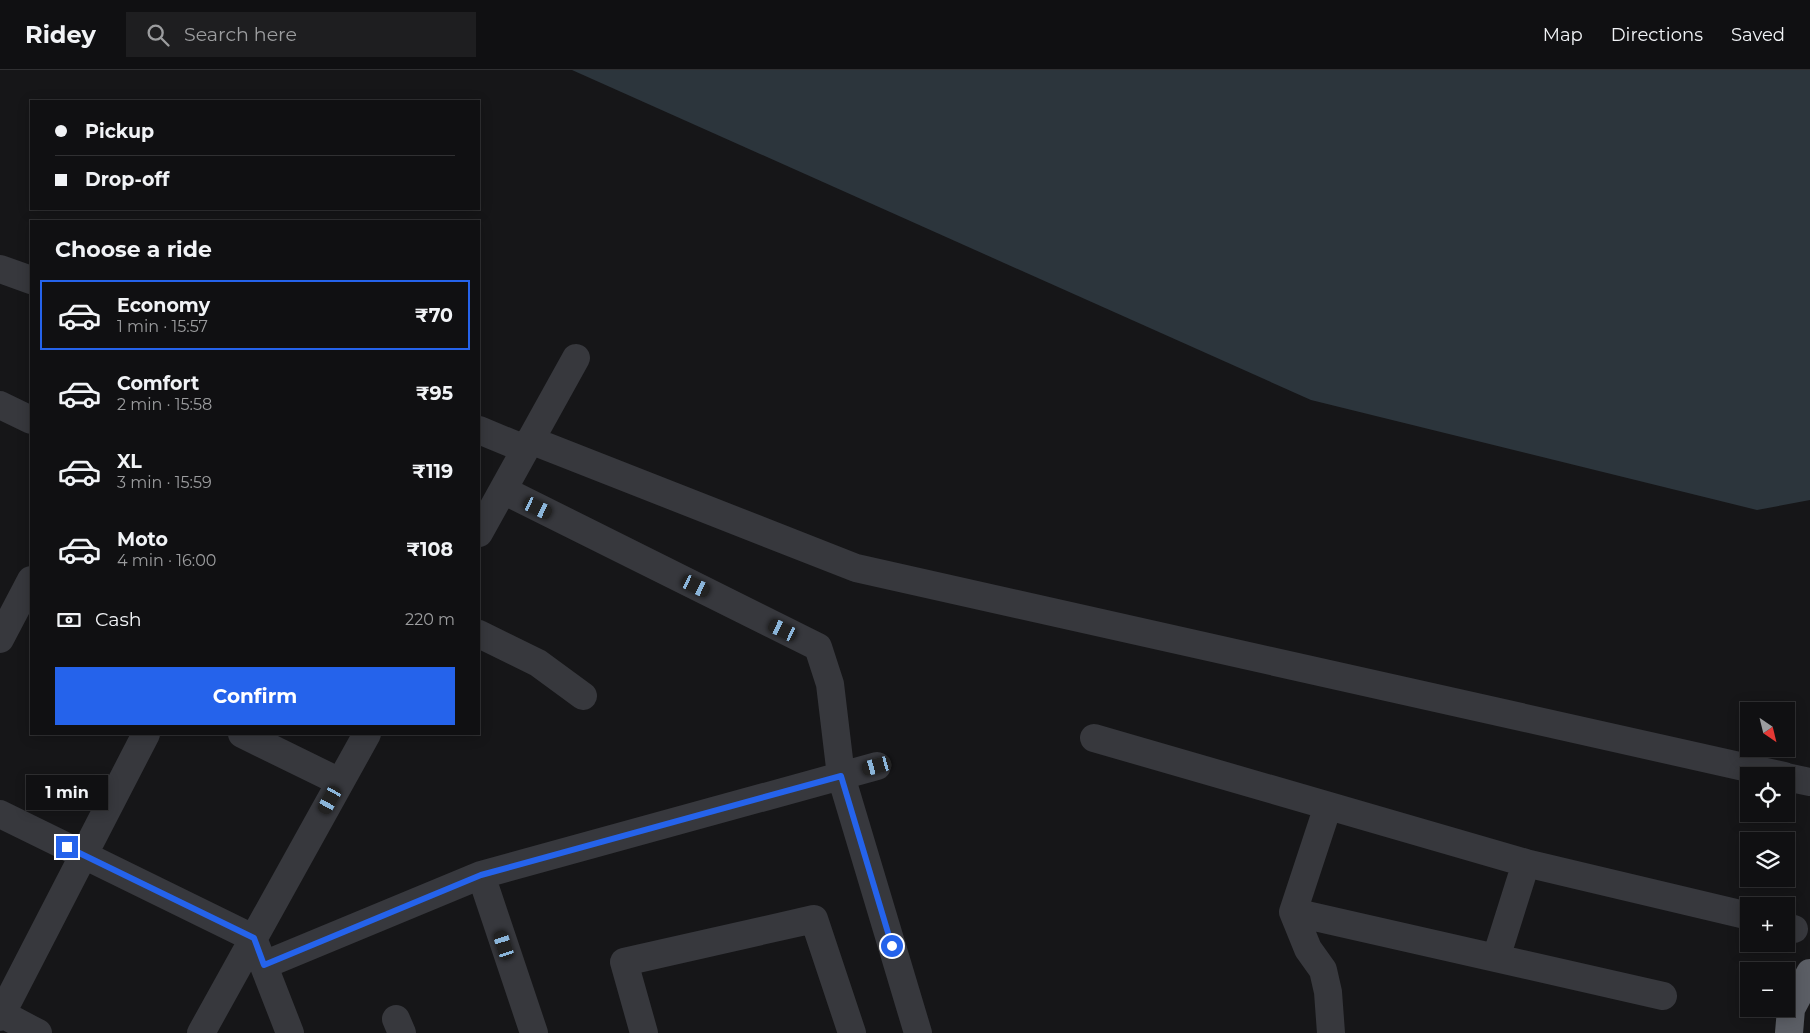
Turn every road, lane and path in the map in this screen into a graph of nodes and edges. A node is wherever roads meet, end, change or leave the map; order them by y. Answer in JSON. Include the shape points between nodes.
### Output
{"nodes":[{"id":1,"x":0,"y":269,"type":"edge"},
{"id":2,"x":30,"y":280,"type":"edge"},
{"id":3,"x":576,"y":358,"type":"dead end"},
{"id":4,"x":0,"y":405,"type":"edge"},
{"id":5,"x":30,"y":420,"type":"edge"},
{"id":6,"x":480,"y":430,"type":"edge"},
{"id":7,"x":528,"y":444,"type":"junction"},
{"id":8,"x":502,"y":490,"type":"junction"},
{"id":9,"x":480,"y":531,"type":"edge"},
{"id":10,"x":30,"y":582,"type":"edge"},
{"id":11,"x":10,"y":625,"type":"edge"},
{"id":12,"x":480,"y":634,"type":"edge"},
{"id":13,"x":584,"y":696,"type":"dead end"},
{"id":14,"x":145,"y":735,"type":"edge"},
{"id":15,"x":244,"y":735,"type":"edge"},
{"id":16,"x":366,"y":735,"type":"edge"},
{"id":17,"x":1094,"y":738,"type":"dead end"},
{"id":18,"x":877,"y":766,"type":"dead end"},
{"id":19,"x":1745,"y":767,"type":"edge"},
{"id":20,"x":841,"y":776,"type":"junction"},
{"id":21,"x":1795,"y":778,"type":"edge"},
{"id":22,"x":340,"y":782,"type":"junction"},
{"id":23,"x":1810,"y":782,"type":"edge"},
{"id":24,"x":1328,"y":806,"type":"junction"},
{"id":25,"x":0,"y":814,"type":"edge"},
{"id":26,"x":84,"y":855,"type":"junction"},
{"id":27,"x":1526,"y":863,"type":"junction"},
{"id":28,"x":481,"y":875,"type":"junction"},
{"id":29,"x":1293,"y":912,"type":"junction"},
{"id":30,"x":1740,"y":914,"type":"edge"},
{"id":31,"x":254,"y":938,"type":"junction"},
{"id":32,"x":1496,"y":958,"type":"junction"},
{"id":33,"x":264,"y":965,"type":"junction"},
{"id":34,"x":1810,"y":972,"type":"edge"},
{"id":35,"x":1663,"y":996,"type":"dead end"},
{"id":36,"x":1,"y":1015,"type":"edge"},
{"id":37,"x":38,"y":1033,"type":"edge"},
{"id":38,"x":201,"y":1033,"type":"edge"},
{"id":39,"x":290,"y":1033,"type":"edge"},
{"id":40,"x":534,"y":1033,"type":"edge"},
{"id":41,"x":644,"y":1033,"type":"edge"},
{"id":42,"x":852,"y":1033,"type":"edge"},
{"id":43,"x":918,"y":1033,"type":"edge"},
{"id":44,"x":1331,"y":1033,"type":"edge"},
{"id":45,"x":1789,"y":1033,"type":"edge"}],
"edges":[{"from":1,"to":2,"type":"street"},
{"from":3,"to":7,"type":"street"},
{"from":4,"to":5,"type":"street"},
{"from":6,"to":7,"type":"street"},
{"from":7,"to":8,"type":"street"},
{"from":7,"to":19,"type":"street","via":[[856,568]]},
{"from":8,"to":9,"type":"street"},
{"from":8,"to":20,"type":"street","via":[[818,647],[830,684]]},
{"from":10,"to":11,"type":"street"},
{"from":12,"to":13,"type":"street","via":[[538,663]]},
{"from":14,"to":26,"type":"street"},
{"from":15,"to":22,"type":"street"},
{"from":16,"to":22,"type":"street"},
{"from":17,"to":24,"type":"street"},
{"from":18,"to":20,"type":"street"},
{"from":20,"to":28,"type":"street"},
{"from":20,"to":43,"type":"street"},
{"from":21,"to":23,"type":"street"},
{"from":22,"to":31,"type":"street"},
{"from":24,"to":27,"type":"street"},
{"from":24,"to":29,"type":"street"},
{"from":25,"to":26,"type":"street"},
{"from":26,"to":31,"type":"street"},
{"from":26,"to":36,"type":"street"},
{"from":27,"to":30,"type":"street"},
{"from":27,"to":32,"type":"street"},
{"from":28,"to":33,"type":"street"},
{"from":28,"to":40,"type":"street"},
{"from":29,"to":32,"type":"street"},
{"from":29,"to":44,"type":"street","via":[[1308,948],[1323,970]]},
{"from":31,"to":33,"type":"street"},
{"from":31,"to":38,"type":"street"},
{"from":32,"to":35,"type":"street"},
{"from":33,"to":39,"type":"street"},
{"from":34,"to":45,"type":"highway","via":[[1791,1009]]},
{"from":36,"to":37,"type":"street"},
{"from":41,"to":42,"type":"street","via":[[624,962],[814,919]]}]}
